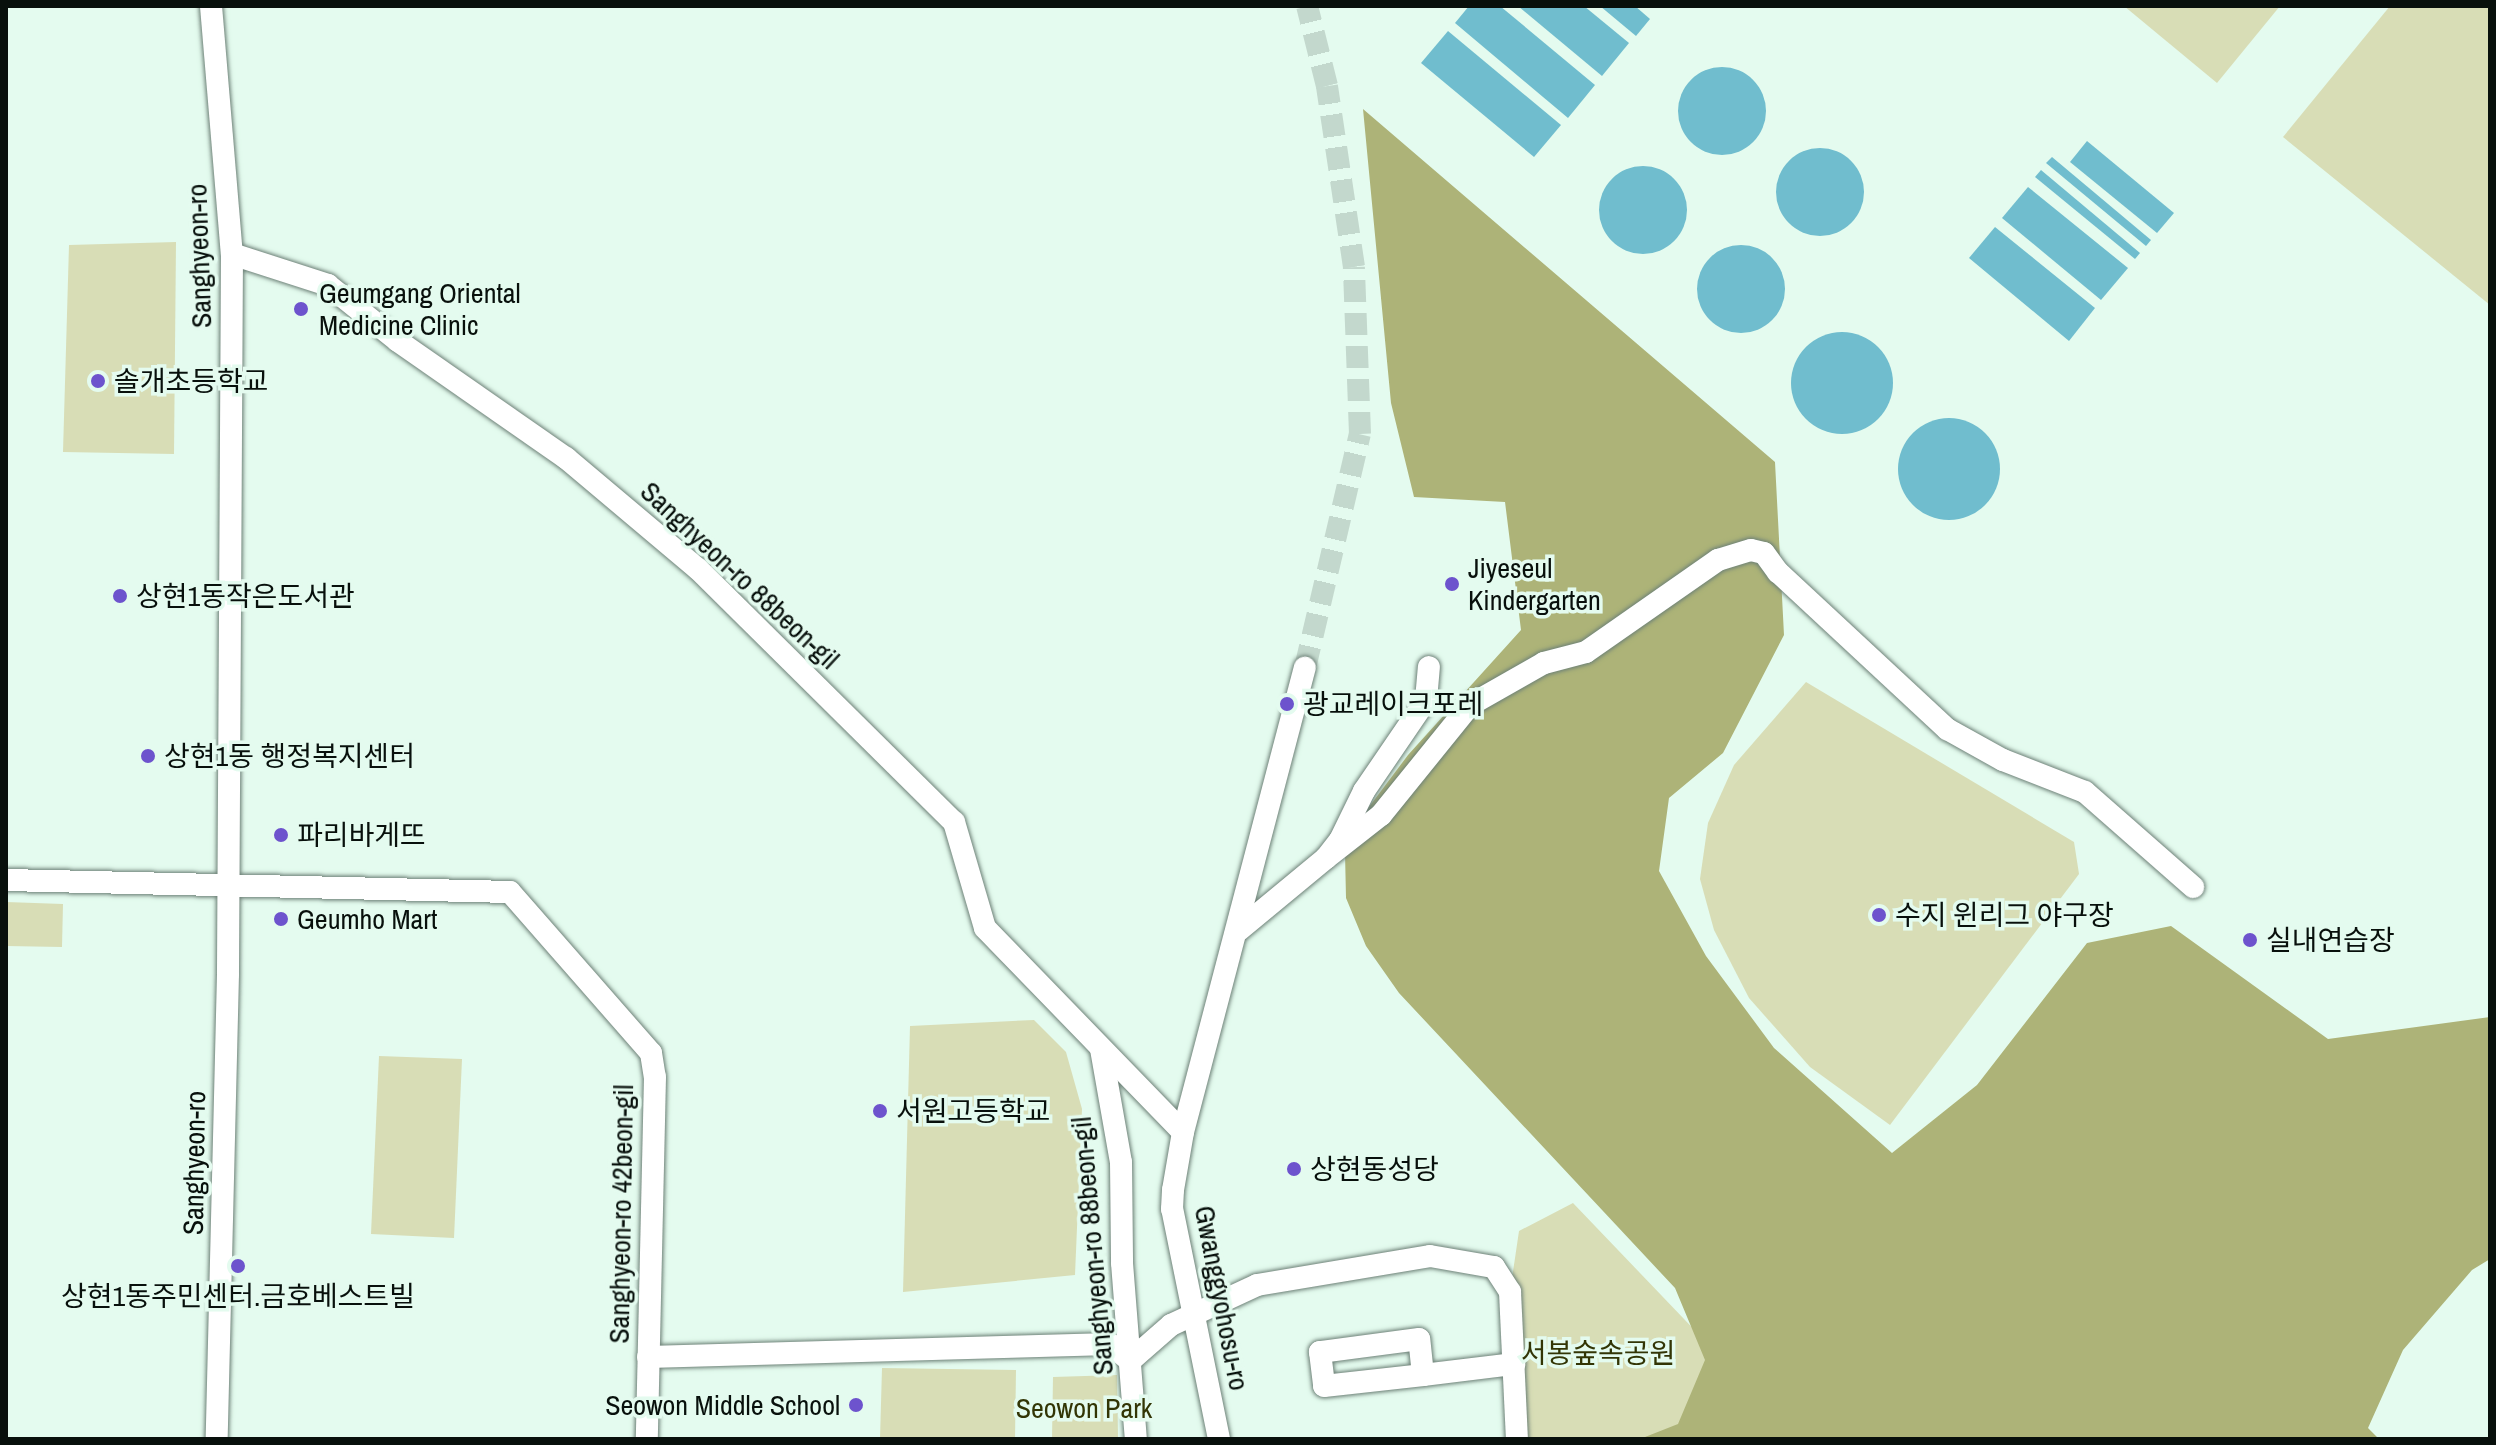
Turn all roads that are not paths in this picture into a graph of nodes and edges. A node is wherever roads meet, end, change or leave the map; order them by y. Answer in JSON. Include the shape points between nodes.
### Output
{"nodes":[{"id":1,"x":211,"y":6,"type":"edge"},
{"id":2,"x":232,"y":254,"type":"junction"},
{"id":3,"x":1429,"y":667,"type":"dead end"},
{"id":4,"x":1305,"y":668,"type":"tunnel mouth"},
{"id":5,"x":1326,"y":858,"type":"junction"},
{"id":6,"x":6,"y":880,"type":"edge"},
{"id":7,"x":229,"y":887,"type":"junction"},
{"id":8,"x":2193,"y":887,"type":"dead end"},
{"id":9,"x":1239,"y":930,"type":"junction"},
{"id":10,"x":1101,"y":1048,"type":"junction"},
{"id":11,"x":1183,"y":1132,"type":"junction"},
{"id":12,"x":1194,"y":1312,"type":"junction"},
{"id":13,"x":648,"y":1357,"type":"junction"},
{"id":14,"x":1130,"y":1361,"type":"junction"},
{"id":15,"x":1514,"y":1364,"type":"junction"},
{"id":16,"x":1423,"y":1375,"type":"dead end"},
{"id":17,"x":217,"y":1439,"type":"edge"},
{"id":18,"x":647,"y":1439,"type":"edge"},
{"id":19,"x":1136,"y":1439,"type":"edge"},
{"id":20,"x":1219,"y":1439,"type":"edge"},
{"id":21,"x":1517,"y":1439,"type":"edge"}],
"edges":[{"from":1,"to":2,"type":"street","name":"Sanghyeon-ro"},
{"from":2,"to":7,"type":"street","name":"Sanghyeon-ro"},
{"from":2,"to":10,"type":"street","name":"Sanghyeon-ro 88beon-gil","via":[[328,285],[398,341],[566,458],[698,569],[954,822],[985,928]]},
{"from":3,"to":5,"type":"street","via":[[1426,700]]},
{"from":4,"to":9,"type":"street"},
{"from":5,"to":8,"type":"street","via":[[1381,815],[1470,705],[1544,663],[1586,652],[1718,560],[1751,550],[1764,553],[1947,729],[2003,760],[2085,792]]},
{"from":5,"to":9,"type":"street"},
{"from":6,"to":7,"type":"street"},
{"from":7,"to":13,"type":"street","name":"Sanghyeon-ro 42beon-gil","via":[[510,892],[639,1035],[651,1053],[655,1077]]},
{"from":7,"to":17,"type":"street","name":"Sanghyeon-ro"},
{"from":9,"to":11,"type":"street","name":"Gwanggyohosu-ro"},
{"from":10,"to":11,"type":"street","name":"Sanghyeon-ro 88beon-gil"},
{"from":10,"to":14,"type":"street","name":"Sanghyeon-ro 88beon-gil","via":[[1121,1162]]},
{"from":11,"to":12,"type":"street","name":"Gwanggyohosu-ro","via":[[1172,1209]]},
{"from":12,"to":14,"type":"street"},
{"from":12,"to":15,"type":"street","via":[[1257,1285],[1430,1256],[1494,1267],[1510,1292]]},
{"from":12,"to":20,"type":"street","name":"Gwanggyohosu-ro"},
{"from":13,"to":14,"type":"street","via":[[1110,1344]]},
{"from":13,"to":18,"type":"street","name":"Sanghyeon-ro 42beon-gil"},
{"from":14,"to":19,"type":"street","name":"Sanghyeon-ro 88beon-gil"},
{"from":15,"to":16,"type":"street"},
{"from":15,"to":21,"type":"street"}]}
